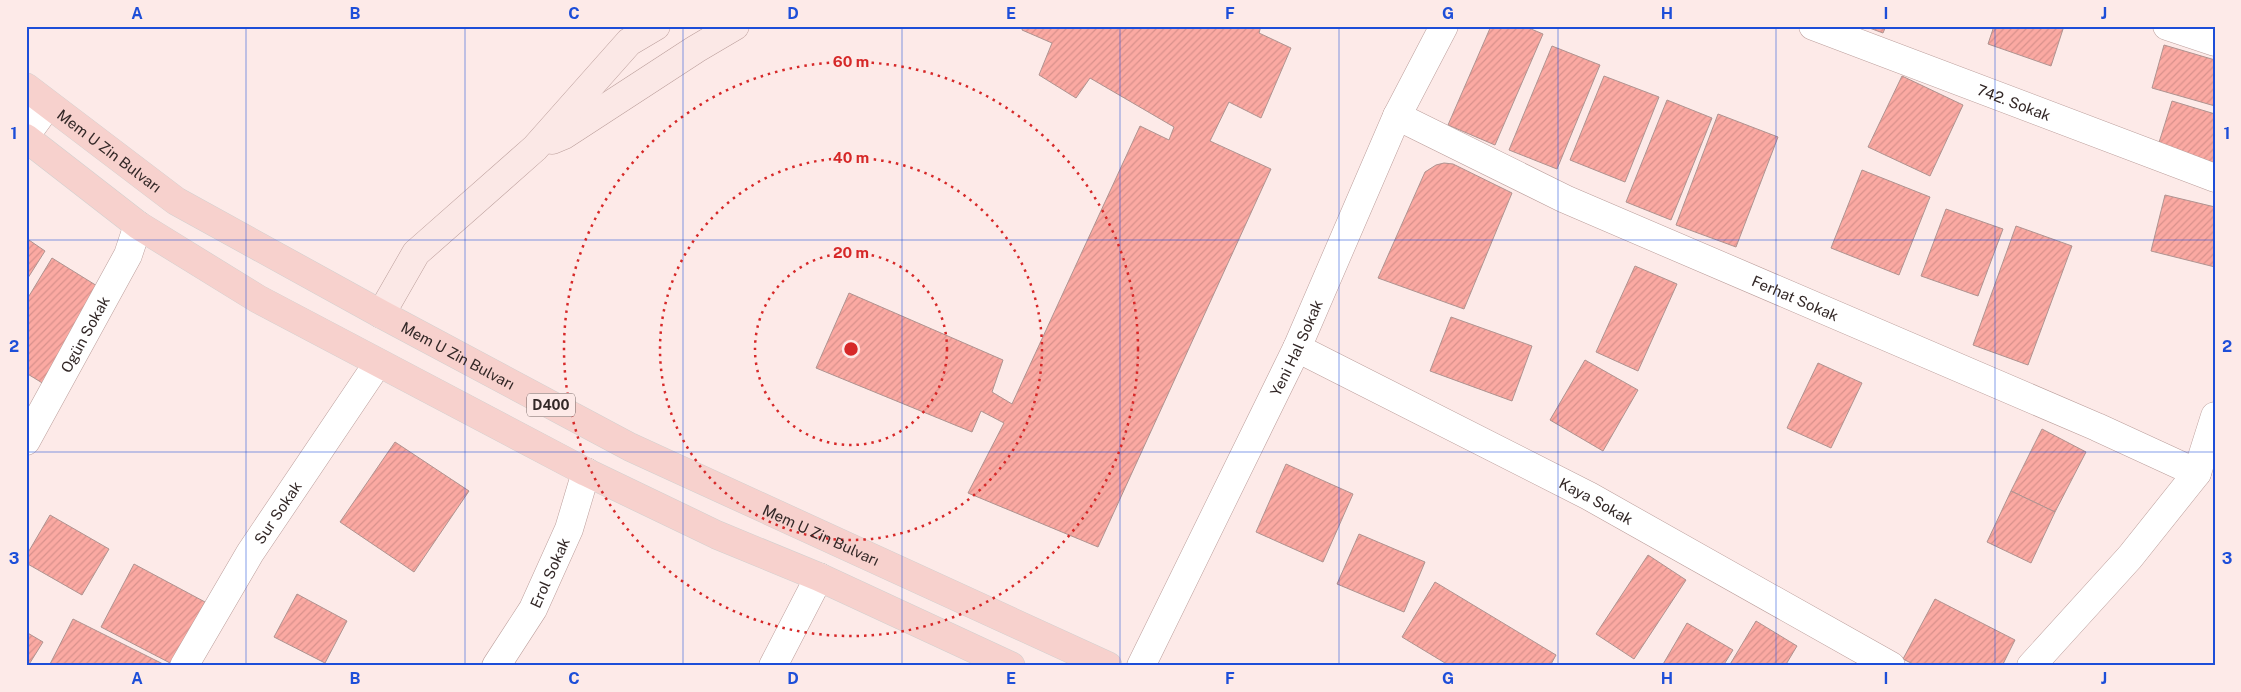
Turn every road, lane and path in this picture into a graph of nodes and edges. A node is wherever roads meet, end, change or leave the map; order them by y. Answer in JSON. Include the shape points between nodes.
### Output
{"nodes":[{"id":1,"x":656,"y":26,"type":"edge"},
{"id":2,"x":735,"y":26,"type":"edge"},
{"id":3,"x":1444,"y":26,"type":"edge"},
{"id":4,"x":1813,"y":26,"type":"edge"},
{"id":5,"x":2168,"y":26,"type":"edge"},
{"id":6,"x":2215,"y":42,"type":"edge"},
{"id":7,"x":26,"y":87,"type":"edge"},
{"id":8,"x":48,"y":105,"type":"junction"},
{"id":9,"x":1397,"y":116,"type":"junction"},
{"id":10,"x":26,"y":136,"type":"edge"},
{"id":11,"x":535,"y":148,"type":"junction"},
{"id":12,"x":2215,"y":178,"type":"edge"},
{"id":13,"x":138,"y":224,"type":"junction"},
{"id":14,"x":381,"y":314,"type":"junction"},
{"id":15,"x":1296,"y":348,"type":"junction"},
{"id":16,"x":378,"y":363,"type":"junction"},
{"id":17,"x":2215,"y":416,"type":"edge"},
{"id":18,"x":26,"y":441,"type":"edge"},
{"id":19,"x":586,"y":472,"type":"junction"},
{"id":20,"x":2197,"y":473,"type":"junction"},
{"id":21,"x":819,"y":577,"type":"junction"},
{"id":22,"x":184,"y":666,"type":"edge"},
{"id":23,"x":496,"y":666,"type":"edge"},
{"id":24,"x":773,"y":666,"type":"edge"},
{"id":25,"x":1011,"y":666,"type":"edge"},
{"id":26,"x":1108,"y":666,"type":"edge"},
{"id":27,"x":1141,"y":666,"type":"edge"},
{"id":28,"x":1891,"y":666,"type":"edge"},
{"id":29,"x":2031,"y":666,"type":"edge"}],
"edges":[{"from":1,"to":11,"type":"street","via":[[629,42]]},
{"from":2,"to":11,"type":"street","via":[[564,135]]},
{"from":3,"to":9,"type":"street","name":"Yeni Hal Sokak"},
{"from":4,"to":12,"type":"street","name":"742. Sokak"},
{"from":5,"to":6,"type":"street"},
{"from":7,"to":8,"type":"main road","name":"Mem U Zin Bulvarı","number":"D400"},
{"from":8,"to":10,"type":"street"},
{"from":8,"to":14,"type":"main road","name":"Mem U Zin Bulvarı","number":"D400","via":[[176,201]]},
{"from":9,"to":15,"type":"street","name":"Yeni Hal Sokak"},
{"from":9,"to":20,"type":"street","name":"Ferhat Sokak","via":[[1565,198],[2061,411]]},
{"from":10,"to":13,"type":"main road","number":"D400"},
{"from":11,"to":14,"type":"street","via":[[416,253]]},
{"from":13,"to":16,"type":"main road","number":"D400","via":[[258,298]]},
{"from":13,"to":18,"type":"street","name":"Ogün Sokak","via":[[128,255]]},
{"from":14,"to":26,"type":"main road","name":"Mem U Zin Bulvarı","number":"D400","via":[[630,446]]},
{"from":15,"to":27,"type":"street","name":"Yeni Hal Sokak"},
{"from":15,"to":28,"type":"street","name":"Kaya Sokak","via":[[1588,496]]},
{"from":16,"to":19,"type":"main road","number":"D400"},
{"from":16,"to":22,"type":"street","name":"Sur Sokak","via":[[250,553]]},
{"from":17,"to":20,"type":"street"},
{"from":19,"to":21,"type":"main road","number":"D400","via":[[717,535]]},
{"from":19,"to":23,"type":"street","name":"Erol Sokak","via":[[568,529],[532,609]]},
{"from":20,"to":29,"type":"street","via":[[2130,557]]},
{"from":21,"to":24,"type":"street"},
{"from":21,"to":25,"type":"main road","number":"D400"}]}
